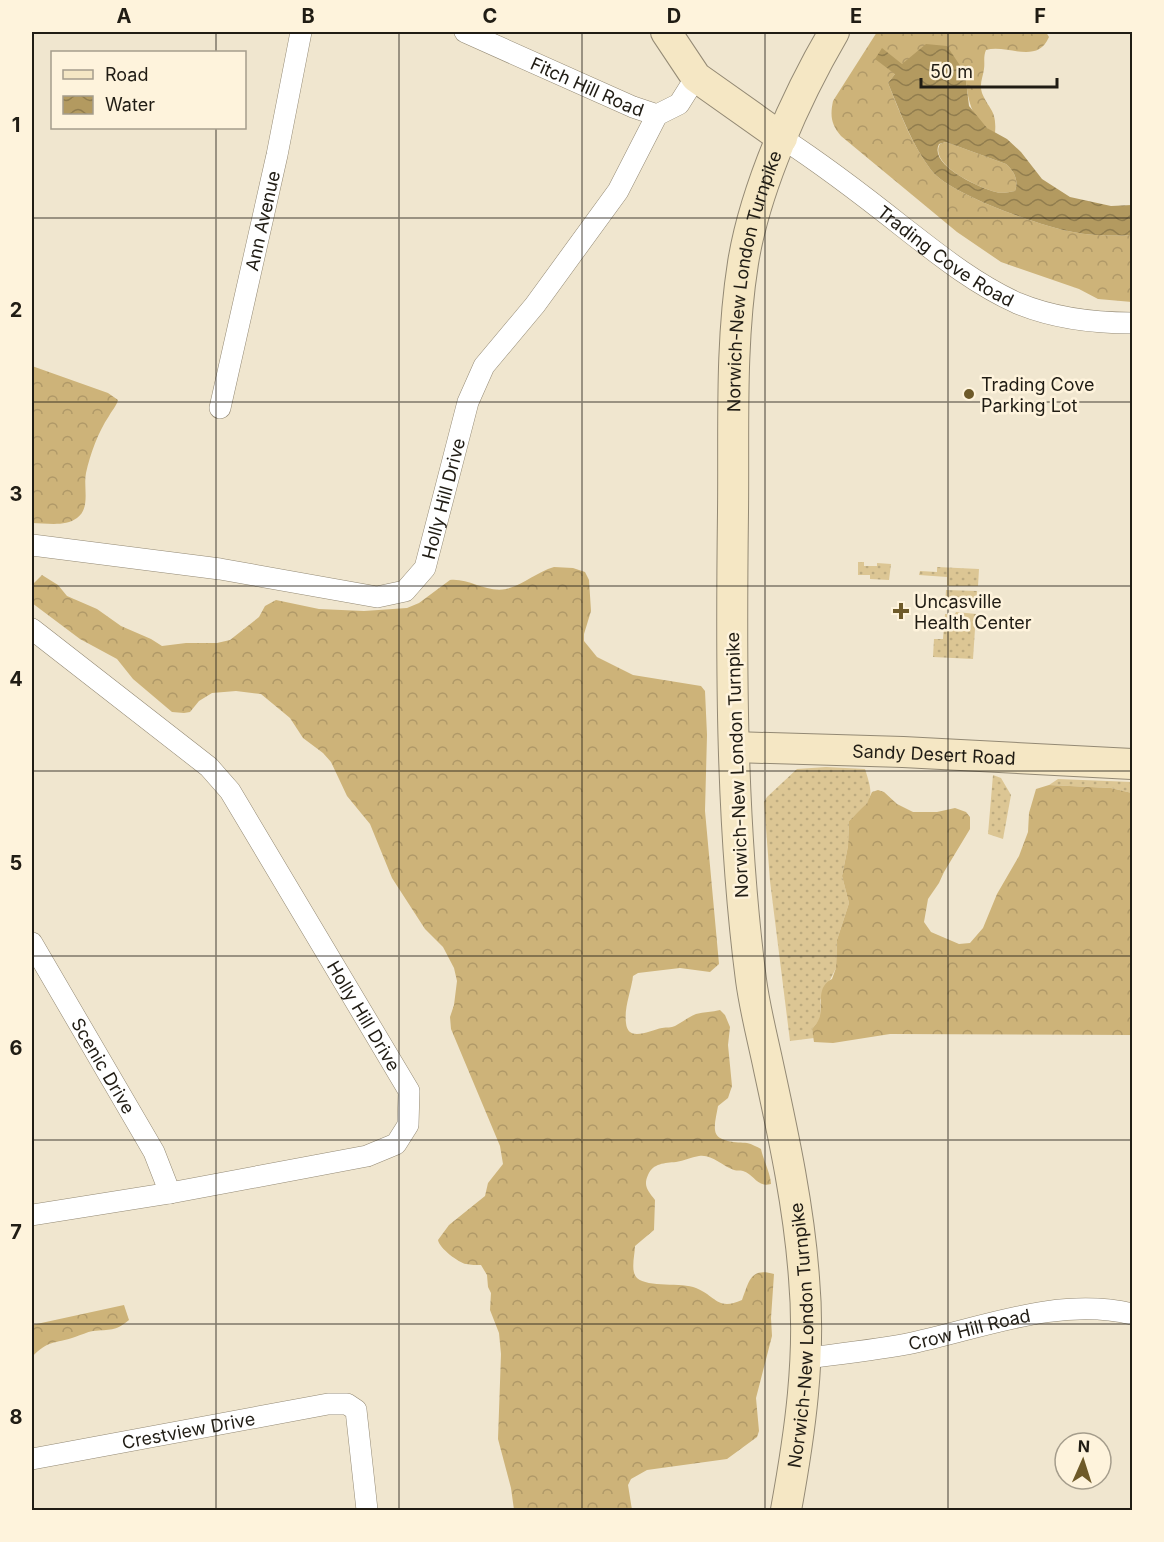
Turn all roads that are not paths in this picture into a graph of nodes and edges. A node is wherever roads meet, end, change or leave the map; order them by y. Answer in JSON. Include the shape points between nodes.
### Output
{"nodes":[{"id":1,"x":301,"y":32,"type":"edge"},
{"id":2,"x":465,"y":32,"type":"edge"},
{"id":3,"x":666,"y":32,"type":"edge"},
{"id":4,"x":834,"y":32,"type":"edge"},
{"id":5,"x":696,"y":77,"type":"junction"},
{"id":6,"x":657,"y":115,"type":"junction"},
{"id":7,"x":782,"y":138,"type":"junction"},
{"id":8,"x":1132,"y":323,"type":"edge"},
{"id":9,"x":220,"y":408,"type":"dead end"},
{"id":10,"x":32,"y":545,"type":"edge"},
{"id":11,"x":32,"y":628,"type":"edge"},
{"id":12,"x":734,"y":747,"type":"junction"},
{"id":13,"x":1132,"y":764,"type":"edge"},
{"id":14,"x":32,"y":943,"type":"edge"},
{"id":15,"x":170,"y":1193,"type":"junction"},
{"id":16,"x":32,"y":1215,"type":"edge"},
{"id":17,"x":1132,"y":1314,"type":"edge"},
{"id":18,"x":807,"y":1358,"type":"junction"},
{"id":19,"x":32,"y":1459,"type":"edge"},
{"id":20,"x":367,"y":1510,"type":"edge"},
{"id":21,"x":786,"y":1510,"type":"edge"}],
"edges":[{"from":1,"to":9,"type":"street","name":"Ann Avenue"},
{"from":2,"to":6,"type":"street","name":"Fitch Hill Road"},
{"from":3,"to":5,"type":"main road"},
{"from":4,"to":7,"type":"main road","name":"Norwich-New London Turnpike","via":[[812,69]]},
{"from":5,"to":6,"type":"street","name":"Fitch Hill Road","via":[[679,104]]},
{"from":5,"to":7,"type":"main road"},
{"from":6,"to":10,"type":"street","name":"Holly Hill Drive","via":[[618,191],[535,305],[484,366],[468,402],[426,568],[405,591],[377,597],[219,569]]},
{"from":7,"to":8,"type":"street","name":"Trading Cove Road","via":[[826,166],[983,285],[1049,314]]},
{"from":7,"to":12,"type":"main road","name":"Norwich-New London Turnpike","via":[[752,223],[737,319],[733,380]]},
{"from":11,"to":15,"type":"street","name":"Holly Hill Drive","via":[[209,767],[230,791],[409,1090],[408,1125],[396,1144],[367,1156]]},
{"from":12,"to":13,"type":"main road","name":"Sandy Desert Road"},
{"from":12,"to":18,"type":"main road","name":"Norwich-New London Turnpike","via":[[739,872],[752,986],[795,1206],[804,1278]]},
{"from":14,"to":15,"type":"street","name":"Scenic Drive","via":[[154,1152]]},
{"from":15,"to":16,"type":"street","name":"Holly Hill Drive"},
{"from":17,"to":18,"type":"street","name":"Crow Hill Road","via":[[1093,1308],[1055,1311],[906,1344]]},
{"from":18,"to":21,"type":"main road","name":"Norwich-New London Turnpike"},
{"from":19,"to":20,"type":"street","name":"Crestview Drive","via":[[328,1404],[347,1404],[356,1410]]}]}
